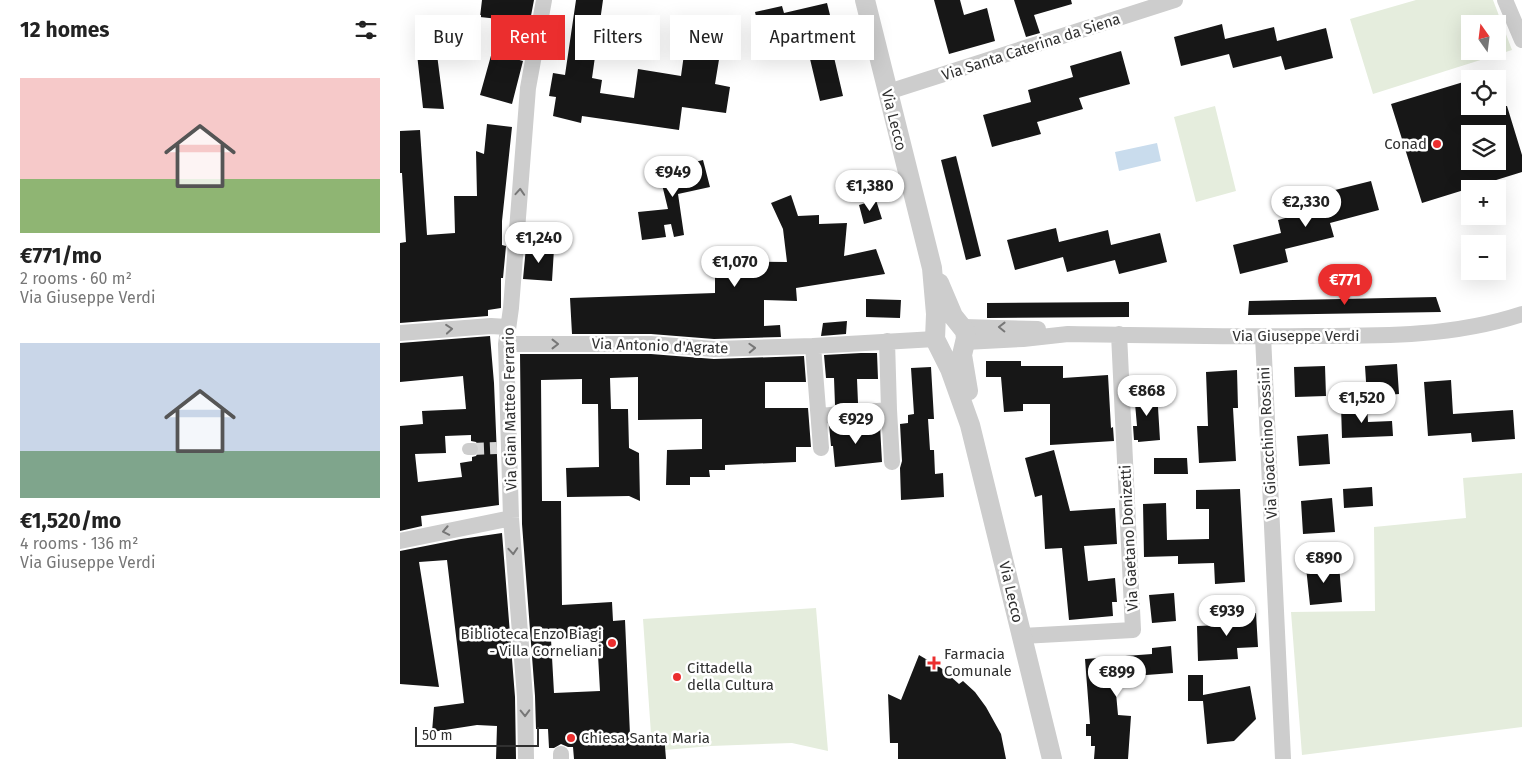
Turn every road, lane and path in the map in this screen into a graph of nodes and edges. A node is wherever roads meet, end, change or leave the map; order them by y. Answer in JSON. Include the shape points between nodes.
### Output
{"nodes":[{"id":1,"x":544,"y":0,"type":"edge"},
{"id":2,"x":865,"y":0,"type":"edge"},
{"id":3,"x":1175,"y":0,"type":"edge"},
{"id":4,"x":1505,"y":0,"type":"edge"},
{"id":5,"x":1522,"y":40,"type":"edge"},
{"id":6,"x":888,"y":92,"type":"junction"},
{"id":7,"x":932,"y":268,"type":"junction"},
{"id":8,"x":1522,"y":314,"type":"edge"},
{"id":9,"x":507,"y":327,"type":"junction"},
{"id":10,"x":400,"y":333,"type":"edge"},
{"id":11,"x":962,"y":334,"type":"junction"},
{"id":12,"x":1119,"y":334,"type":"junction"},
{"id":13,"x":1263,"y":336,"type":"junction"},
{"id":14,"x":937,"y":339,"type":"junction"},
{"id":15,"x":887,"y":342,"type":"junction"},
{"id":16,"x":506,"y":344,"type":"junction"},
{"id":17,"x":813,"y":346,"type":"junction"},
{"id":18,"x":889,"y":410,"type":"junction"},
{"id":19,"x":819,"y":416,"type":"junction"},
{"id":20,"x":970,"y":425,"type":"junction"},
{"id":21,"x":821,"y":448,"type":"dead end"},
{"id":22,"x":892,"y":462,"type":"dead end"},
{"id":23,"x":511,"y":518,"type":"junction"},
{"id":24,"x":400,"y":541,"type":"edge"},
{"id":25,"x":1022,"y":636,"type":"junction"},
{"id":26,"x":526,"y":759,"type":"edge"},
{"id":27,"x":1052,"y":759,"type":"edge"},
{"id":28,"x":1283,"y":759,"type":"edge"}],
"edges":[{"from":9,"to":1,"type":"street","name":"Via Gian Matteo Ferrario","one_way":true,"via":[[528,88]]},
{"from":2,"to":6,"type":"street","name":"Via Lecco"},
{"from":3,"to":6,"type":"street","name":"Via Santa Caterina da Siena"},
{"from":4,"to":5,"type":"street"},
{"from":6,"to":7,"type":"street","name":"Via Lecco"},
{"from":7,"to":11,"type":"street","name":"Via Lecco"},
{"from":7,"to":14,"type":"street","name":"Via Lecco"},
{"from":8,"to":13,"type":"street","name":"Via Giuseppe Verdi","via":[[1472,327],[1418,334]]},
{"from":10,"to":9,"type":"street","one_way":true},
{"from":9,"to":16,"type":"street","name":"Via Gian Matteo Ferrario"},
{"from":11,"to":12,"type":"street","name":"Via Giuseppe Verdi","via":[[1030,338]]},
{"from":11,"to":14,"type":"street","via":[[946,321],[940,324]]},
{"from":11,"to":14,"type":"street","via":[[958,350],[952,352]]},
{"from":11,"to":20,"type":"street","name":"Via Lecco"},
{"from":12,"to":13,"type":"street","name":"Via Giuseppe Verdi"},
{"from":12,"to":25,"type":"street","name":"Via Gaetano Donizetti","via":[[1133,630]]},
{"from":13,"to":28,"type":"street","name":"Via Gioacchino Rossini"},
{"from":14,"to":15,"type":"street","name":"Via Antonio d'Agrate"},
{"from":14,"to":20,"type":"street","name":"Via Lecco"},
{"from":15,"to":17,"type":"street","name":"Via Antonio d'Agrate"},
{"from":15,"to":18,"type":"street"},
{"from":16,"to":17,"type":"street","name":"Via Antonio d'Agrate","one_way":true,"via":[[651,344],[714,349]]},
{"from":16,"to":23,"type":"street","name":"Via Gian Matteo Ferrario","via":[[503,447]]},
{"from":17,"to":19,"type":"street"},
{"from":18,"to":19,"type":"street"},
{"from":18,"to":22,"type":"street"},
{"from":19,"to":21,"type":"street"},
{"from":20,"to":25,"type":"street","name":"Via Lecco"},
{"from":23,"to":24,"type":"street","one_way":true},
{"from":23,"to":26,"type":"street","name":"Via Gian Matteo Ferrario","one_way":true},
{"from":25,"to":27,"type":"street","name":"Via Lecco"}]}
